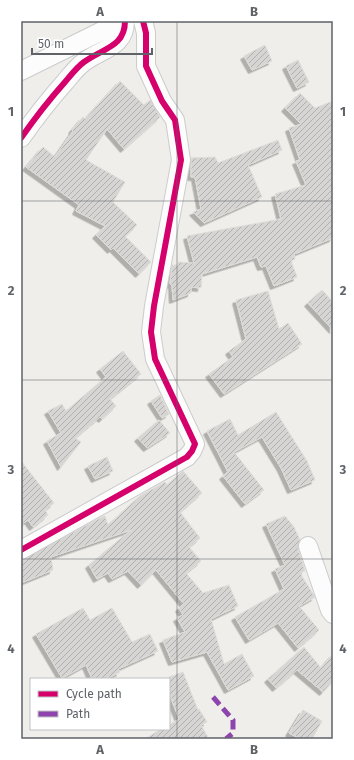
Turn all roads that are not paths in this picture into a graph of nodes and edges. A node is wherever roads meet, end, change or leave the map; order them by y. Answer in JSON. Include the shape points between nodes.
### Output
{"nodes":[{"id":1,"x":122,"y":21,"type":"edge"},
{"id":2,"x":125,"y":21,"type":"edge"},
{"id":3,"x":143,"y":21,"type":"edge"},
{"id":4,"x":21,"y":71,"type":"edge"},
{"id":5,"x":21,"y":138,"type":"edge"},
{"id":6,"x":308,"y":546,"type":"dead end"},
{"id":7,"x":21,"y":550,"type":"edge"},
{"id":8,"x":333,"y":614,"type":"edge"}],
"edges":[{"from":1,"to":4,"type":"street"},
{"from":2,"to":5,"type":"street","via":[[123,37],[116,44],[83,63],[42,107]]},
{"from":3,"to":7,"type":"street","via":[[146,33],[146,66],[162,101],[175,120],[181,160],[151,332],[156,359],[195,444],[187,456]]},
{"from":6,"to":8,"type":"street"}]}
